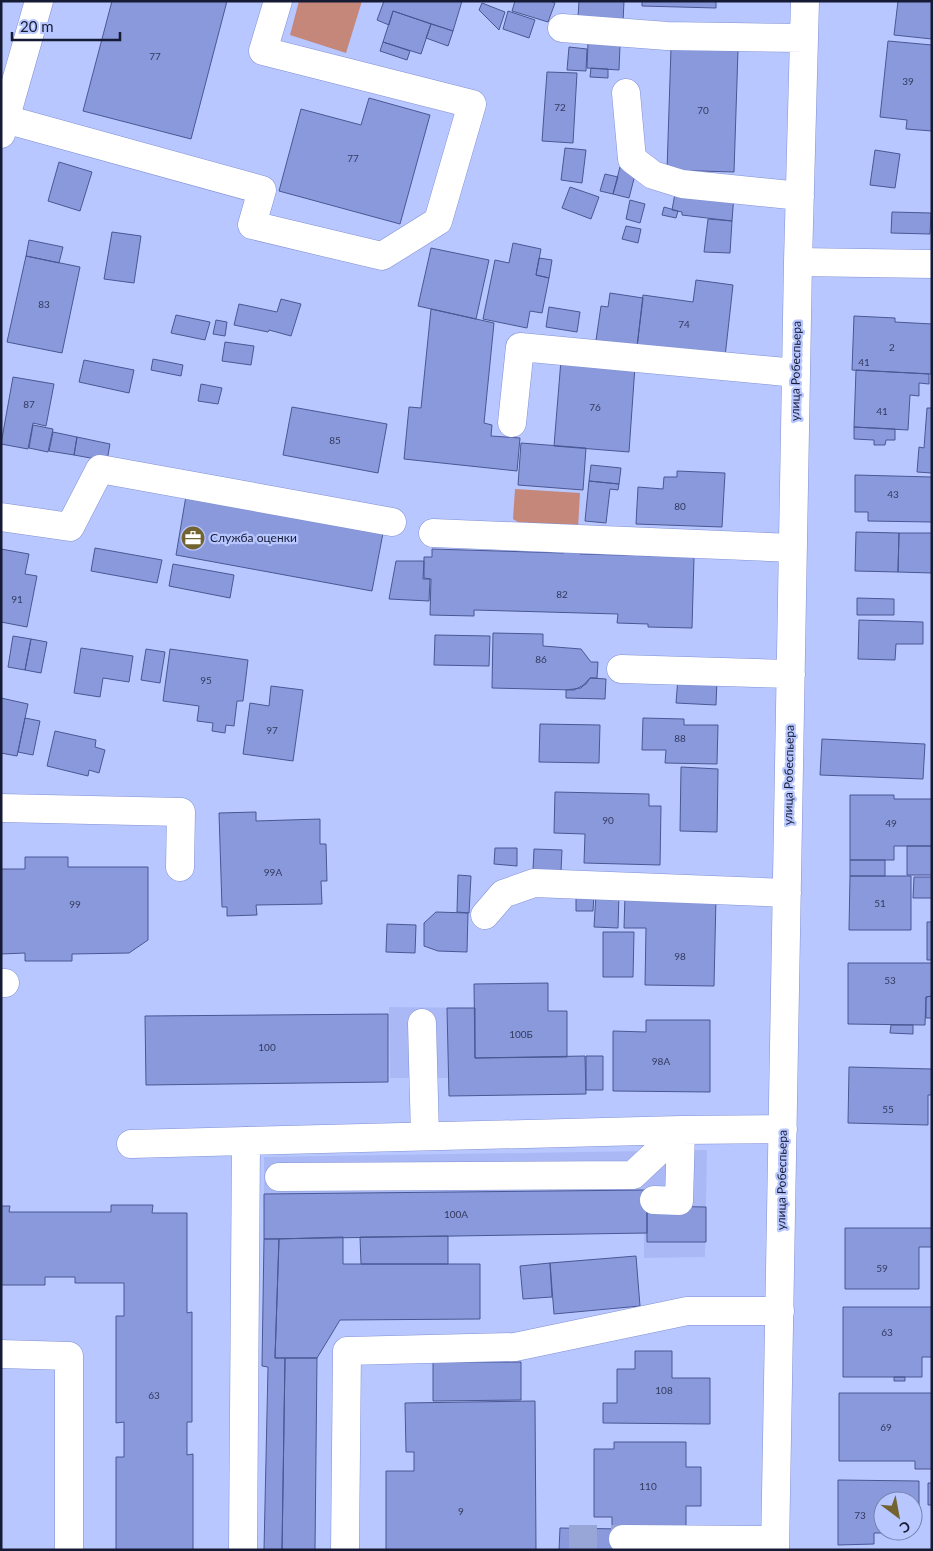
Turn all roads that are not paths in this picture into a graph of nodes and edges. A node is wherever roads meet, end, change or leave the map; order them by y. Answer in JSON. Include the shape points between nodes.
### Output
{"nodes":[{"id":1,"x":39,"y":1,"type":"edge"},
{"id":2,"x":278,"y":1,"type":"edge"},
{"id":3,"x":806,"y":1,"type":"edge"},
{"id":4,"x":562,"y":28,"type":"dead end"},
{"id":5,"x":804,"y":38,"type":"junction"},
{"id":6,"x":626,"y":93,"type":"dead end"},
{"id":7,"x":3,"y":127,"type":"edge"},
{"id":8,"x":800,"y":196,"type":"junction"},
{"id":9,"x":798,"y":262,"type":"junction"},
{"id":10,"x":932,"y":264,"type":"edge"},
{"id":11,"x":796,"y":373,"type":"junction"},
{"id":12,"x":512,"y":423,"type":"dead end"},
{"id":13,"x":1,"y":517,"type":"edge"},
{"id":14,"x":392,"y":522,"type":"dead end"},
{"id":15,"x":432,"y":534,"type":"dead end"},
{"id":16,"x":793,"y":548,"type":"junction"},
{"id":17,"x":621,"y":668,"type":"dead end"},
{"id":18,"x":791,"y":674,"type":"junction"},
{"id":19,"x":1,"y":808,"type":"edge"},
{"id":20,"x":180,"y":867,"type":"dead end"},
{"id":21,"x":787,"y":893,"type":"junction"},
{"id":22,"x":485,"y":915,"type":"dead end"},
{"id":23,"x":422,"y":1023,"type":"dead end"},
{"id":24,"x":783,"y":1129,"type":"junction"},
{"id":25,"x":681,"y":1130,"type":"junction"},
{"id":26,"x":425,"y":1136,"type":"junction"},
{"id":27,"x":246,"y":1141,"type":"junction"},
{"id":28,"x":131,"y":1144,"type":"dead end"},
{"id":29,"x":279,"y":1177,"type":"dead end"},
{"id":30,"x":654,"y":1200,"type":"dead end"},
{"id":31,"x":780,"y":1312,"type":"junction"},
{"id":32,"x":1,"y":1354,"type":"edge"},
{"id":33,"x":623,"y":1540,"type":"tunnel mouth"},
{"id":34,"x":775,"y":1545,"type":"edge"},
{"id":35,"x":69,"y":1550,"type":"edge"},
{"id":36,"x":243,"y":1550,"type":"edge"},
{"id":37,"x":345,"y":1550,"type":"edge"}],
"edges":[{"from":1,"to":7,"type":"street"},
{"from":2,"to":7,"type":"street","via":[[263,51],[472,104],[438,221],[382,256],[252,225],[262,190]]},
{"from":3,"to":5,"type":"street","name":"улица Робеспьера"},
{"from":4,"to":5,"type":"street","via":[[667,36]]},
{"from":5,"to":8,"type":"street","name":"улица Робеспьера"},
{"from":6,"to":8,"type":"street","via":[[632,159],[653,175],[682,184]]},
{"from":8,"to":9,"type":"street","name":"улица Робеспьера"},
{"from":9,"to":10,"type":"street"},
{"from":9,"to":11,"type":"street","name":"улица Робеспьера"},
{"from":11,"to":12,"type":"street","via":[[520,347]]},
{"from":11,"to":16,"type":"street","name":"улица Робеспьера"},
{"from":13,"to":14,"type":"street","via":[[70,527],[100,469]]},
{"from":15,"to":16,"type":"street"},
{"from":16,"to":18,"type":"street","name":"улица Робеспьера"},
{"from":17,"to":18,"type":"street"},
{"from":18,"to":21,"type":"street","name":"улица Робеспьера"},
{"from":19,"to":20,"type":"street","via":[[181,812]]},
{"from":21,"to":22,"type":"street","via":[[534,883],[504,894]]},
{"from":21,"to":24,"type":"street","name":"улица Робеспьера"},
{"from":23,"to":26,"type":"street"},
{"from":24,"to":25,"type":"street"},
{"from":24,"to":31,"type":"street","name":"улица Робеспьера"},
{"from":25,"to":26,"type":"street"},
{"from":25,"to":29,"type":"street","via":[[633,1175]]},
{"from":25,"to":30,"type":"street","via":[[679,1201]]},
{"from":26,"to":27,"type":"street"},
{"from":27,"to":28,"type":"street"},
{"from":27,"to":36,"type":"street"},
{"from":31,"to":34,"type":"street","name":"улица Робеспьера"},
{"from":31,"to":37,"type":"street","via":[[688,1311],[515,1347],[347,1351]]},
{"from":32,"to":35,"type":"street","via":[[69,1356]]},
{"from":33,"to":34,"type":"street"}]}
